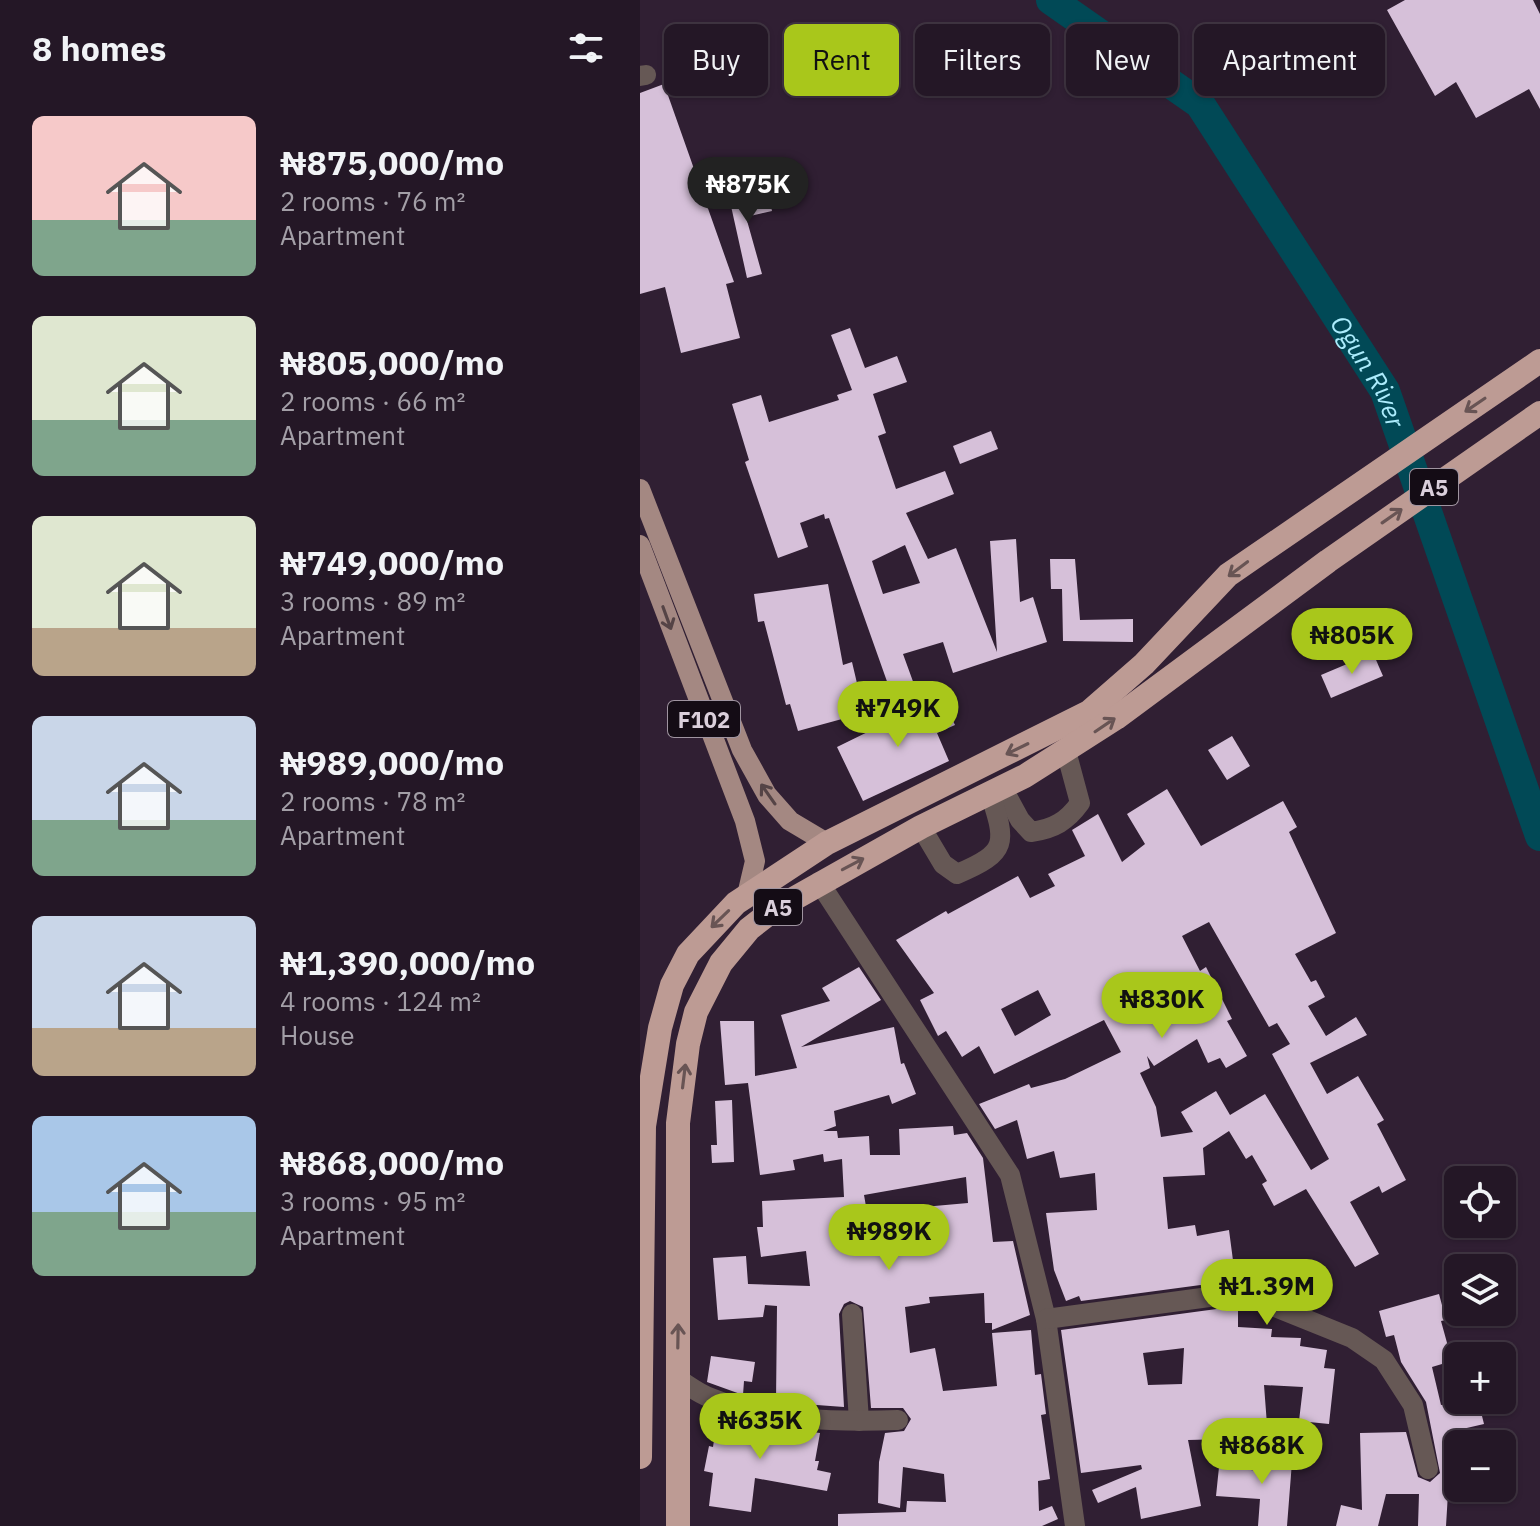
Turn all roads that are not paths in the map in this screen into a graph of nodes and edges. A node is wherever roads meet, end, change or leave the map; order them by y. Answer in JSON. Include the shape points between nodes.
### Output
{"nodes":[{"id":1,"x":1540,"y":361,"type":"edge"},
{"id":2,"x":1540,"y":413,"type":"edge"},
{"id":3,"x":640,"y":489,"type":"edge"},
{"id":4,"x":640,"y":545,"type":"edge"},
{"id":5,"x":1066,"y":751,"type":"junction"},
{"id":6,"x":996,"y":790,"type":"junction"},
{"id":7,"x":921,"y":827,"type":"junction"},
{"id":8,"x":827,"y":843,"type":"junction"},
{"id":9,"x":819,"y":882,"type":"junction"},
{"id":10,"x":747,"y":895,"type":"junction"},
{"id":11,"x":679,"y":1236,"type":"junction"},
{"id":12,"x":643,"y":1239,"type":"junction"},
{"id":13,"x":852,"y":1314,"type":"dead end"},
{"id":14,"x":1046,"y":1319,"type":"junction"},
{"id":15,"x":678,"y":1379,"type":"junction"},
{"id":16,"x":898,"y":1420,"type":"dead end"},
{"id":17,"x":859,"y":1421,"type":"junction"},
{"id":18,"x":640,"y":1457,"type":"edge"},
{"id":19,"x":1428,"y":1469,"type":"dead end"},
{"id":20,"x":678,"y":1526,"type":"edge"},
{"id":21,"x":1075,"y":1526,"type":"edge"}],
"edges":[{"from":1,"to":8,"type":"highway","number":"A5","one_way":true,"via":[[1228,575],[1144,664],[1089,712]]},
{"from":5,"to":2,"type":"highway","number":"A5","one_way":true},
{"from":8,"to":3,"type":"main road","one_way":true,"via":[[790,821],[767,795],[742,750]]},
{"from":4,"to":10,"type":"main road","number":"F102","one_way":true,"via":[[745,821],[755,861]]},
{"from":5,"to":6,"type":"highway","number":"A5"},
{"from":5,"to":6,"type":"street","via":[[1080,803],[1068,819],[1031,832]]},
{"from":6,"to":7,"type":"highway","number":"A5"},
{"from":6,"to":7,"type":"street","via":[[1002,832],[997,851],[979,865],[957,874],[943,864]]},
{"from":9,"to":7,"type":"highway","number":"A5","one_way":true},
{"from":8,"to":10,"type":"highway","number":"A5"},
{"from":11,"to":9,"type":"highway","number":"A5","one_way":true,"via":[[678,1123],[696,1012],[721,963],[749,929]]},
{"from":9,"to":14,"type":"street","via":[[1010,1175]]},
{"from":10,"to":12,"type":"highway","number":"A5","one_way":true,"via":[[688,954],[672,985],[647,1102]]},
{"from":11,"to":12,"type":"highway"},
{"from":15,"to":11,"type":"highway","number":"A5","one_way":true},
{"from":12,"to":18,"type":"highway","number":"A5"},
{"from":13,"to":17,"type":"street"},
{"from":14,"to":19,"type":"street","via":[[1224,1295],[1258,1300],[1352,1338],[1384,1360],[1413,1405]]},
{"from":14,"to":21,"type":"street"},
{"from":15,"to":17,"type":"street","via":[[710,1398],[770,1413]]},
{"from":15,"to":20,"type":"highway","number":"A5"},
{"from":16,"to":17,"type":"street"}]}
